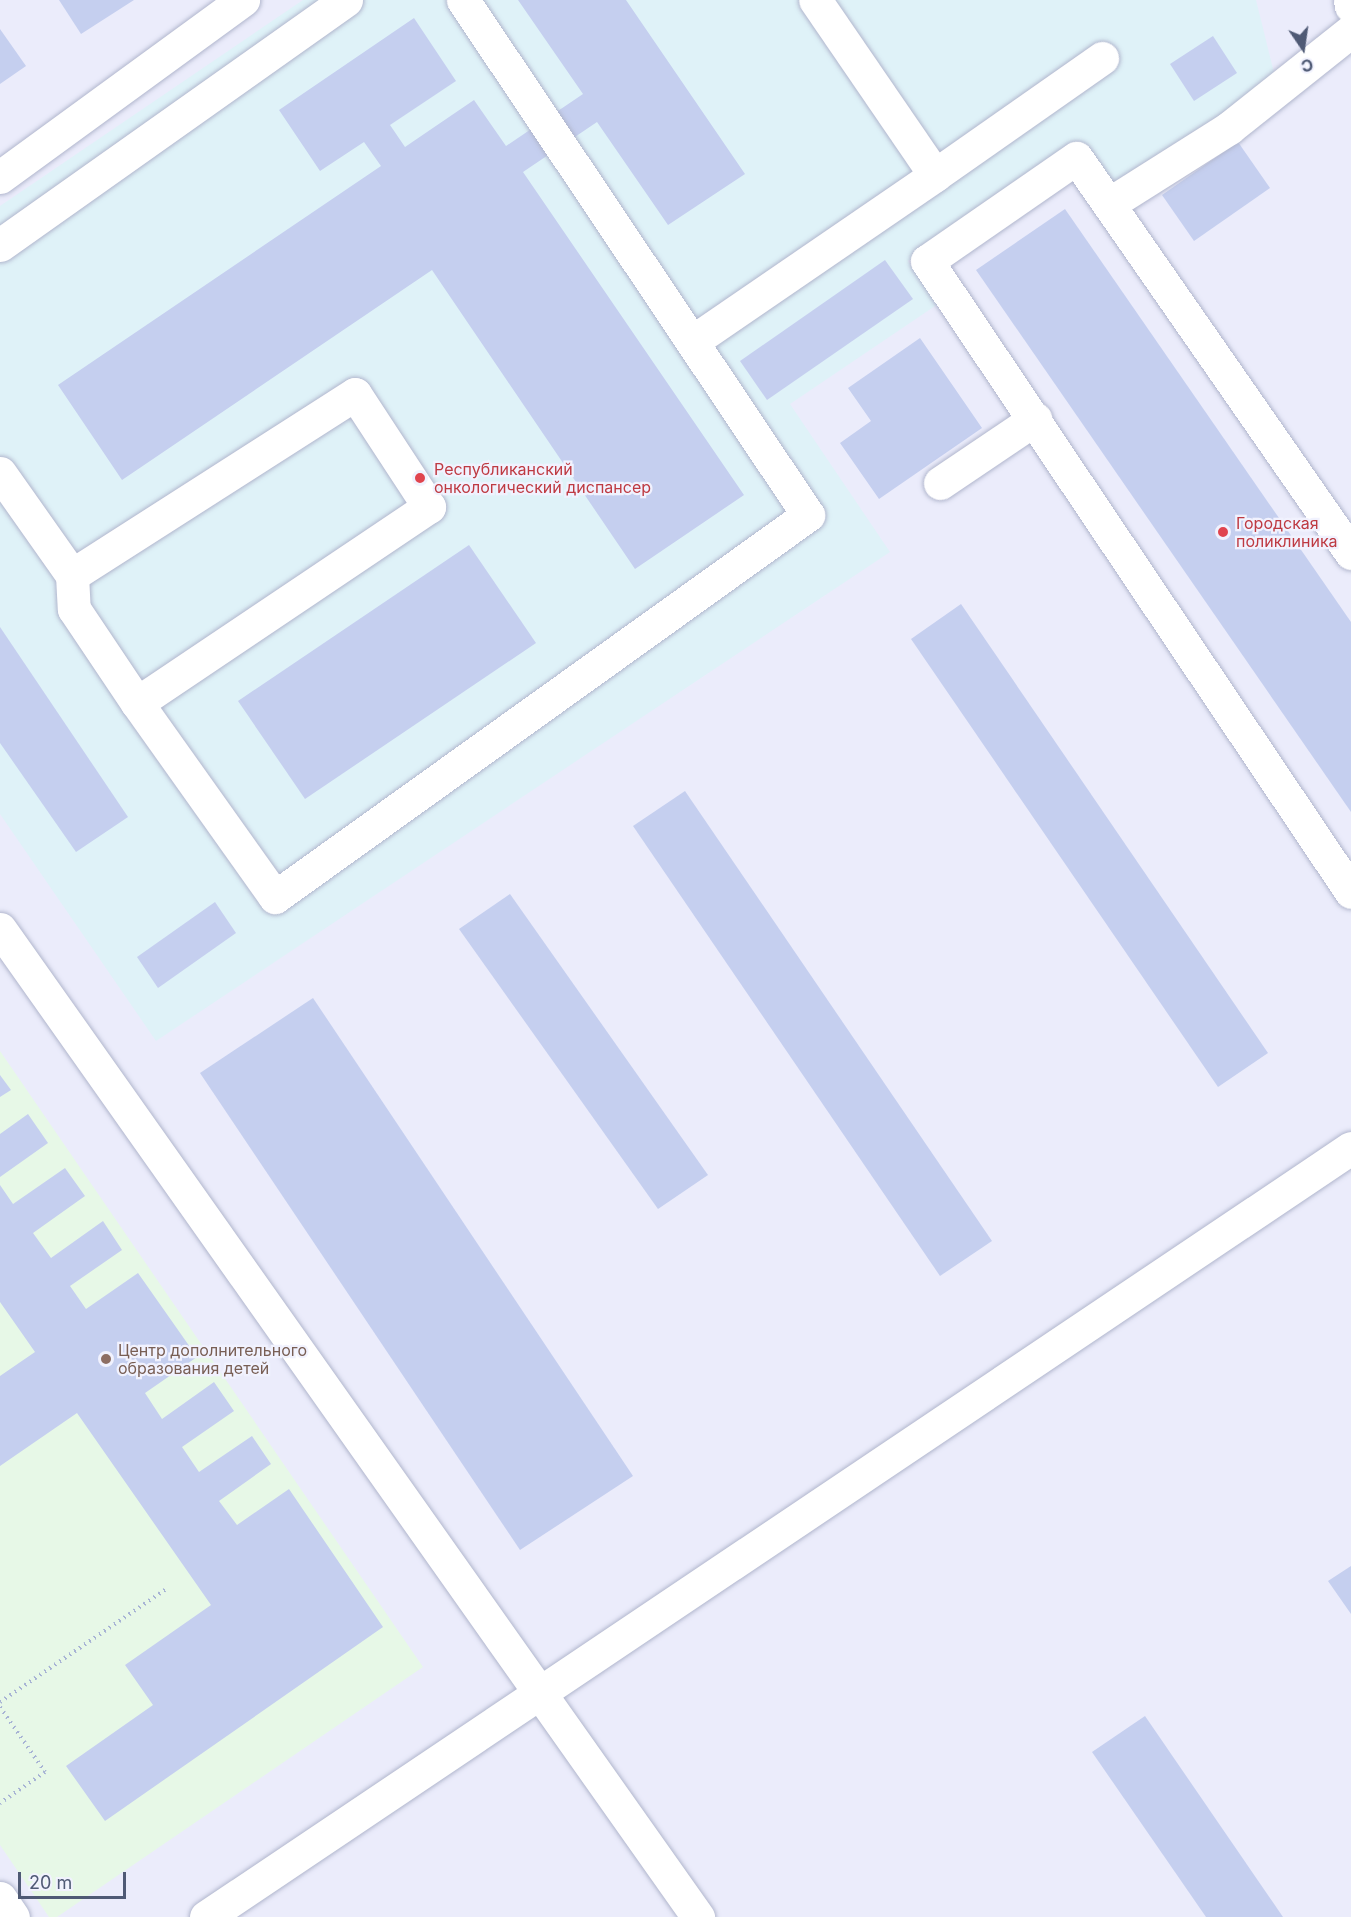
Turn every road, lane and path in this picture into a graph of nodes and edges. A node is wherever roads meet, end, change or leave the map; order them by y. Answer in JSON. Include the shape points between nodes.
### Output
{"nodes":[{"id":1,"x":243,"y":0,"type":"edge"},
{"id":2,"x":346,"y":0,"type":"edge"},
{"id":3,"x":463,"y":0,"type":"edge"},
{"id":4,"x":815,"y":0,"type":"edge"},
{"id":5,"x":1350,"y":0,"type":"edge"},
{"id":6,"x":1351,"y":6,"type":"edge"},
{"id":7,"x":1351,"y":31,"type":"edge"},
{"id":8,"x":1102,"y":58,"type":"dead end"},
{"id":9,"x":935,"y":176,"type":"junction"},
{"id":10,"x":0,"y":177,"type":"edge"},
{"id":11,"x":1109,"y":204,"type":"junction"},
{"id":12,"x":0,"y":245,"type":"edge"},
{"id":13,"x":693,"y":341,"type":"junction"},
{"id":14,"x":1035,"y":419,"type":"junction"},
{"id":15,"x":0,"y":473,"type":"edge"},
{"id":16,"x":940,"y":483,"type":"dead end"},
{"id":17,"x":1351,"y":553,"type":"edge"},
{"id":18,"x":72,"y":575,"type":"junction"},
{"id":19,"x":137,"y":703,"type":"junction"},
{"id":20,"x":1351,"y":892,"type":"edge"},
{"id":21,"x":0,"y":929,"type":"edge"},
{"id":22,"x":1351,"y":1148,"type":"edge"},
{"id":23,"x":166,"y":1589,"type":"dead end"},
{"id":24,"x":540,"y":1693,"type":"junction"},
{"id":25,"x":0,"y":1705,"type":"edge"},
{"id":26,"x":0,"y":1803,"type":"edge"},
{"id":27,"x":0,"y":1898,"type":"edge"},
{"id":28,"x":13,"y":1917,"type":"edge"},
{"id":29,"x":206,"y":1917,"type":"edge"},
{"id":30,"x":698,"y":1917,"type":"edge"}],
"edges":[{"from":1,"to":10,"type":"street"},
{"from":2,"to":12,"type":"street"},
{"from":3,"to":13,"type":"street"},
{"from":4,"to":9,"type":"street"},
{"from":5,"to":6,"type":"street"},
{"from":7,"to":11,"type":"street","via":[[1229,128]]},
{"from":8,"to":9,"type":"street"},
{"from":9,"to":13,"type":"street"},
{"from":11,"to":14,"type":"street","via":[[1076,158],[927,261]]},
{"from":11,"to":17,"type":"street"},
{"from":13,"to":19,"type":"street","via":[[808,515],[275,897]]},
{"from":14,"to":16,"type":"street"},
{"from":14,"to":20,"type":"street"},
{"from":15,"to":18,"type":"street"},
{"from":18,"to":19,"type":"street","via":[[74,609]]},
{"from":18,"to":19,"type":"street","via":[[356,394],[429,507]]},
{"from":21,"to":24,"type":"street"},
{"from":22,"to":24,"type":"street"},
{"from":23,"to":25,"type":"path"},
{"from":24,"to":29,"type":"street"},
{"from":24,"to":30,"type":"street"},
{"from":25,"to":26,"type":"path","via":[[45,1772]]},
{"from":27,"to":28,"type":"street"}]}
